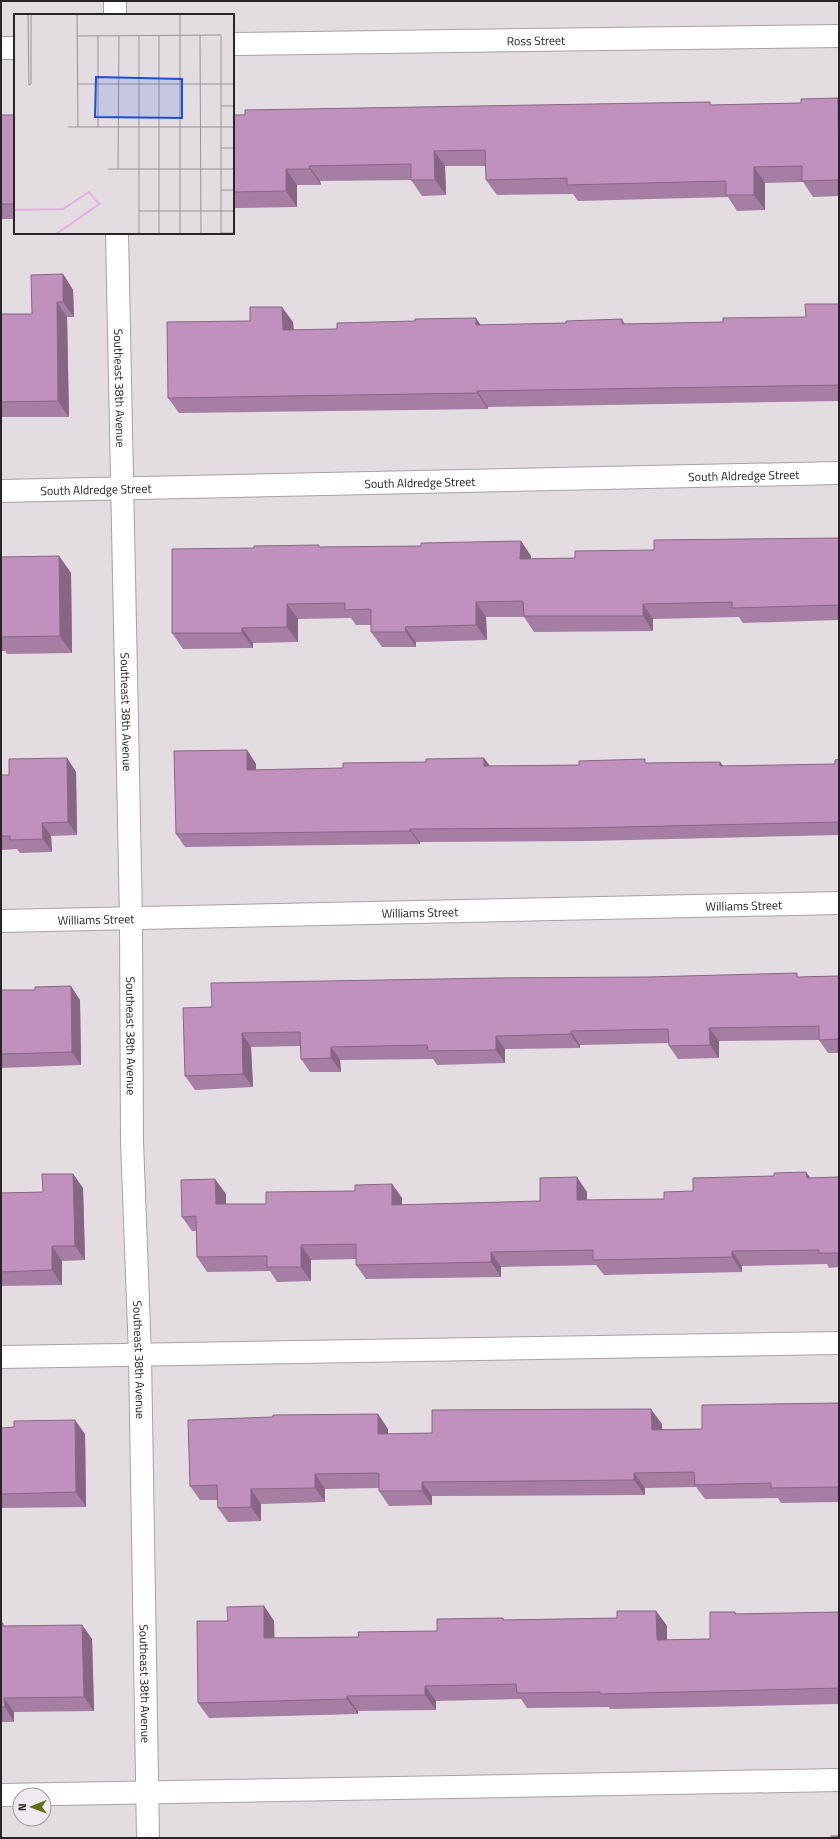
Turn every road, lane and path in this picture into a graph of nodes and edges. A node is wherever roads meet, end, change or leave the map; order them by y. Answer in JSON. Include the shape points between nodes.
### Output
{"nodes":[{"id":1,"x":115,"y":1,"type":"edge"},
{"id":2,"x":115,"y":14,"type":"edge"},
{"id":3,"x":839,"y":36,"type":"edge"},
{"id":4,"x":234,"y":44,"type":"edge"},
{"id":5,"x":1,"y":48,"type":"edge"},
{"id":6,"x":14,"y":48,"type":"edge"},
{"id":7,"x":117,"y":234,"type":"edge"},
{"id":8,"x":839,"y":473,"type":"edge"},
{"id":9,"x":122,"y":488,"type":"junction"},
{"id":10,"x":1,"y":491,"type":"edge"},
{"id":11,"x":839,"y":903,"type":"edge"},
{"id":12,"x":131,"y":919,"type":"junction"},
{"id":13,"x":1,"y":921,"type":"edge"},
{"id":14,"x":839,"y":1344,"type":"edge"},
{"id":15,"x":140,"y":1355,"type":"junction"},
{"id":16,"x":1,"y":1358,"type":"edge"},
{"id":17,"x":839,"y":1780,"type":"edge"},
{"id":18,"x":147,"y":1792,"type":"junction"},
{"id":19,"x":1,"y":1795,"type":"edge"},
{"id":20,"x":148,"y":1838,"type":"edge"}],
"edges":[{"from":1,"to":2,"type":"street"},
{"from":3,"to":4,"type":"street","name":"Ross Street"},
{"from":5,"to":6,"type":"street"},
{"from":7,"to":9,"type":"street","name":"Southeast 38th Avenue"},
{"from":8,"to":9,"type":"street","name":"South Aldredge Street"},
{"from":9,"to":10,"type":"street","name":"South Aldredge Street"},
{"from":9,"to":12,"type":"street","name":"Southeast 38th Avenue"},
{"from":11,"to":12,"type":"street","name":"Williams Street"},
{"from":12,"to":13,"type":"street","name":"Williams Street"},
{"from":12,"to":15,"type":"street","name":"Southeast 38th Avenue","via":[[132,1141]]},
{"from":14,"to":15,"type":"street"},
{"from":15,"to":16,"type":"street"},
{"from":15,"to":18,"type":"street","name":"Southeast 38th Avenue"},
{"from":17,"to":18,"type":"street"},
{"from":18,"to":19,"type":"street"},
{"from":18,"to":20,"type":"street","name":"Southeast 38th Avenue"}]}
